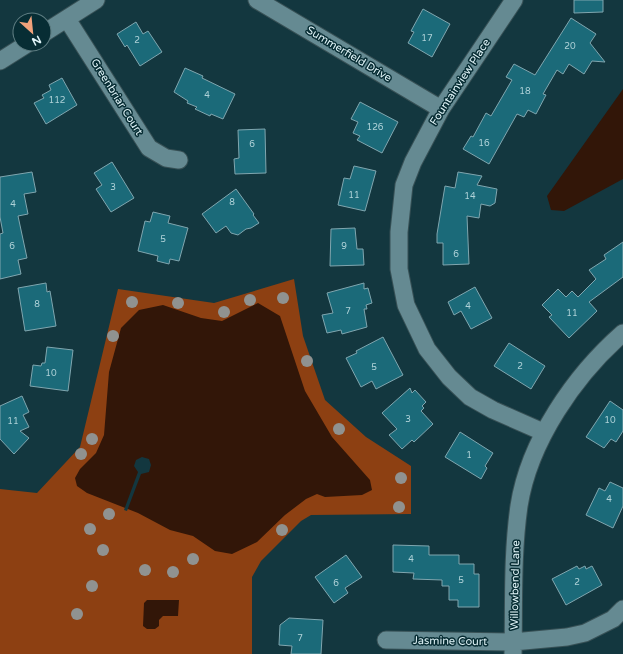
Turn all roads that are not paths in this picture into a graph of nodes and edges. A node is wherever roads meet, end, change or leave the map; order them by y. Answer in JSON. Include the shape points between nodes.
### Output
{"nodes":[{"id":1,"x":96,"y":0,"type":"edge"},
{"id":2,"x":257,"y":0,"type":"edge"},
{"id":3,"x":514,"y":0,"type":"edge"},
{"id":4,"x":67,"y":18,"type":"junction"},
{"id":5,"x":52,"y":28,"type":"edge"},
{"id":6,"x":14,"y":52,"type":"edge"},
{"id":7,"x":0,"y":61,"type":"edge"},
{"id":8,"x":441,"y":108,"type":"junction"},
{"id":9,"x":179,"y":160,"type":"dead end"},
{"id":10,"x":623,"y":333,"type":"edge"},
{"id":11,"x":543,"y":432,"type":"junction"},
{"id":12,"x":623,"y":609,"type":"edge"},
{"id":13,"x":386,"y":640,"type":"dead end"},
{"id":14,"x":513,"y":648,"type":"edge"}],
"edges":[{"from":1,"to":4,"type":"street"},
{"from":2,"to":8,"type":"street","name":"Summerfield Drive"},
{"from":3,"to":8,"type":"street","name":"Fountainview Place"},
{"from":4,"to":5,"type":"street"},
{"from":4,"to":9,"type":"street","name":"Greenbriar Court","via":[[149,148],[166,158]]},
{"from":6,"to":7,"type":"street"},
{"from":8,"to":11,"type":"street","name":"Fountainview Place","via":[[413,162],[404,186],[399,232],[399,269],[406,305],[427,349],[470,397]]},
{"from":10,"to":11,"type":"street","name":"Willowbend Lane","via":[[583,373]]},
{"from":11,"to":14,"type":"street","name":"Willowbend Lane","via":[[519,504],[513,555]]},
{"from":12,"to":14,"type":"street","name":"Jasmine Court","via":[[613,619],[585,633]]},
{"from":13,"to":14,"type":"street","name":"Jasmine Court"}]}
